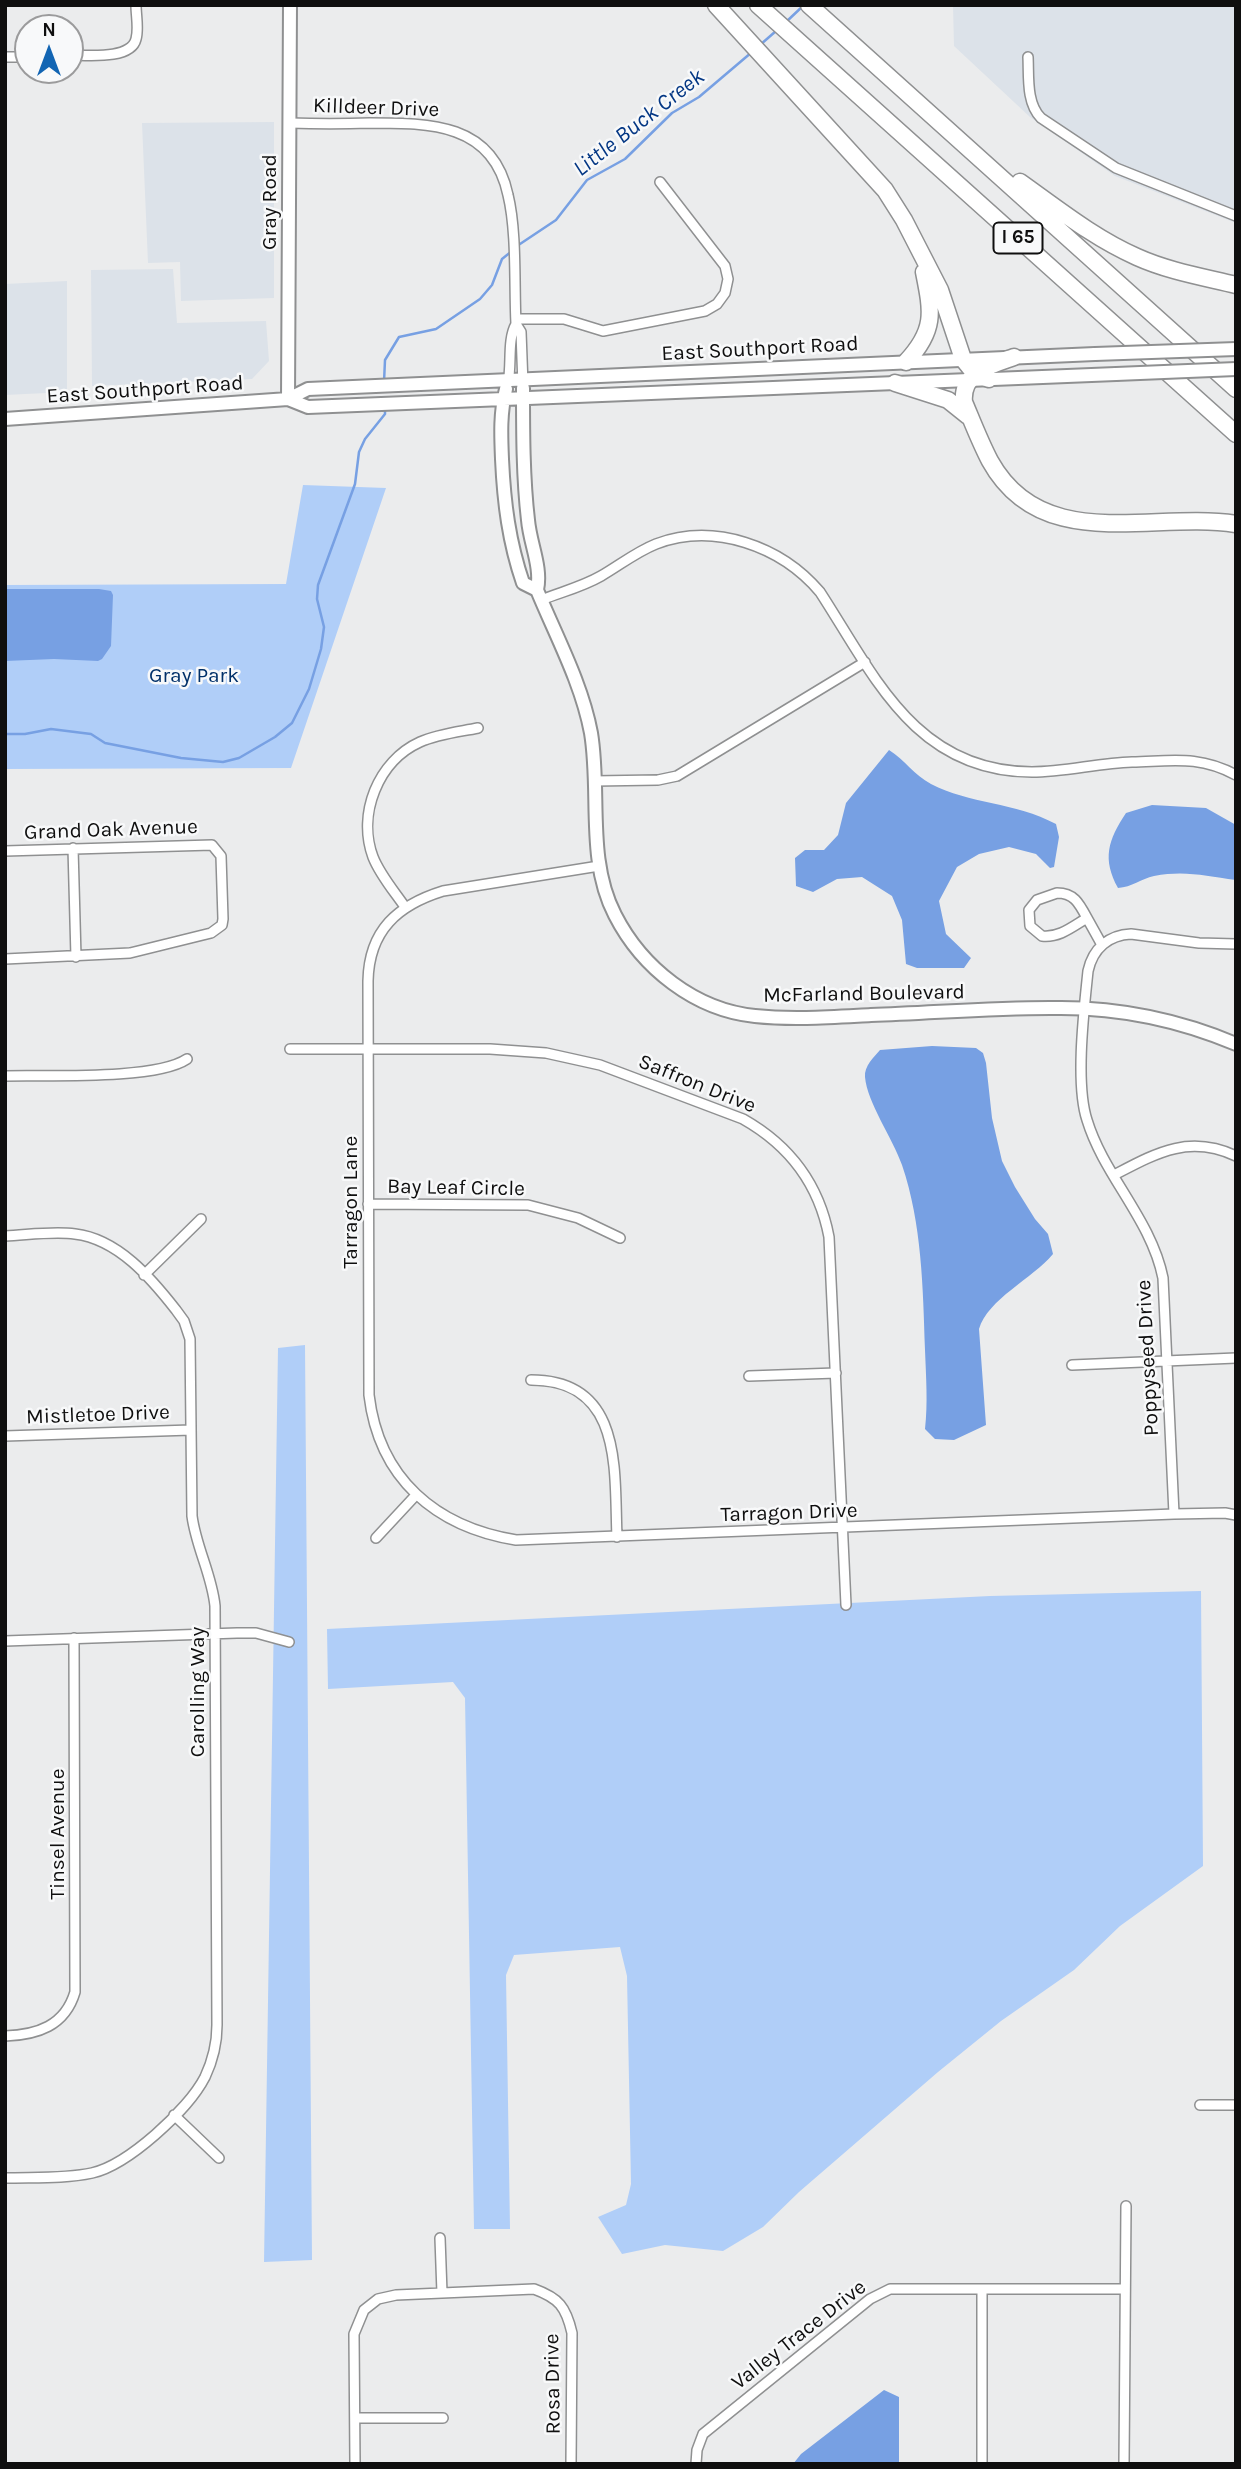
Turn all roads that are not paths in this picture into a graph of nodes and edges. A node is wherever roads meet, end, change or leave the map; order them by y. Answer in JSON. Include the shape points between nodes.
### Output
{"nodes":[{"id":1,"x":136,"y":5,"type":"edge"},
{"id":2,"x":290,"y":5,"type":"edge"},
{"id":3,"x":716,"y":5,"type":"edge"},
{"id":4,"x":809,"y":5,"type":"edge"},
{"id":5,"x":761,"y":8,"type":"edge"},
{"id":6,"x":84,"y":55,"type":"edge"},
{"id":7,"x":1028,"y":57,"type":"dead end"},
{"id":8,"x":289,"y":124,"type":"junction"},
{"id":9,"x":954,"y":134,"type":"junction"},
{"id":10,"x":660,"y":182,"type":"dead end"},
{"id":11,"x":1236,"y":216,"type":"edge"},
{"id":12,"x":920,"y":253,"type":"junction"},
{"id":13,"x":1236,"y":285,"type":"edge"},
{"id":14,"x":516,"y":321,"type":"junction"},
{"id":15,"x":1236,"y":349,"type":"edge"},
{"id":16,"x":1014,"y":357,"type":"junction"},
{"id":17,"x":963,"y":359,"type":"junction"},
{"id":18,"x":906,"y":362,"type":"junction"},
{"id":19,"x":1236,"y":369,"type":"edge"},
{"id":20,"x":978,"y":377,"type":"junction"},
{"id":21,"x":895,"y":383,"type":"junction"},
{"id":22,"x":506,"y":389,"type":"junction"},
{"id":23,"x":523,"y":389,"type":"junction"},
{"id":24,"x":1236,"y":389,"type":"edge"},
{"id":25,"x":288,"y":399,"type":"junction"},
{"id":26,"x":5,"y":419,"type":"edge"},
{"id":27,"x":971,"y":419,"type":"junction"},
{"id":28,"x":1236,"y":434,"type":"edge"},
{"id":29,"x":1236,"y":524,"type":"edge"},
{"id":30,"x":539,"y":595,"type":"junction"},
{"id":31,"x":865,"y":662,"type":"junction"},
{"id":32,"x":478,"y":728,"type":"dead end"},
{"id":33,"x":1236,"y":775,"type":"edge"},
{"id":34,"x":594,"y":780,"type":"junction"},
{"id":35,"x":73,"y":848,"type":"junction"},
{"id":36,"x":5,"y":851,"type":"edge"},
{"id":37,"x":599,"y":866,"type":"junction"},
{"id":38,"x":405,"y":907,"type":"junction"},
{"id":39,"x":1087,"y":918,"type":"junction"},
{"id":40,"x":1102,"y":944,"type":"junction"},
{"id":41,"x":1236,"y":944,"type":"edge"},
{"id":42,"x":76,"y":957,"type":"junction"},
{"id":43,"x":5,"y":959,"type":"edge"},
{"id":44,"x":1085,"y":1009,"type":"junction"},
{"id":45,"x":1236,"y":1044,"type":"edge"},
{"id":46,"x":290,"y":1049,"type":"dead end"},
{"id":47,"x":368,"y":1049,"type":"junction"},
{"id":48,"x":187,"y":1059,"type":"dead end"},
{"id":49,"x":5,"y":1076,"type":"edge"},
{"id":50,"x":1236,"y":1156,"type":"edge"},
{"id":51,"x":1114,"y":1175,"type":"junction"},
{"id":52,"x":368,"y":1204,"type":"junction"},
{"id":53,"x":201,"y":1219,"type":"dead end"},
{"id":54,"x":5,"y":1236,"type":"edge"},
{"id":55,"x":620,"y":1238,"type":"dead end"},
{"id":56,"x":144,"y":1275,"type":"junction"},
{"id":57,"x":1236,"y":1358,"type":"edge"},
{"id":58,"x":1167,"y":1361,"type":"junction"},
{"id":59,"x":1072,"y":1365,"type":"dead end"},
{"id":60,"x":836,"y":1373,"type":"junction"},
{"id":61,"x":749,"y":1376,"type":"dead end"},
{"id":62,"x":531,"y":1380,"type":"dead end"},
{"id":63,"x":191,"y":1430,"type":"junction"},
{"id":64,"x":5,"y":1436,"type":"edge"},
{"id":65,"x":416,"y":1495,"type":"junction"},
{"id":66,"x":1174,"y":1514,"type":"junction"},
{"id":67,"x":1236,"y":1515,"type":"edge"},
{"id":68,"x":842,"y":1528,"type":"junction"},
{"id":69,"x":617,"y":1537,"type":"junction"},
{"id":70,"x":376,"y":1538,"type":"dead end"},
{"id":71,"x":846,"y":1605,"type":"dead end"},
{"id":72,"x":215,"y":1634,"type":"junction"},
{"id":73,"x":75,"y":1638,"type":"junction"},
{"id":74,"x":5,"y":1641,"type":"edge"},
{"id":75,"x":289,"y":1642,"type":"dead end"},
{"id":76,"x":5,"y":2036,"type":"edge"},
{"id":77,"x":1200,"y":2105,"type":"dead end"},
{"id":78,"x":1236,"y":2105,"type":"edge"},
{"id":79,"x":174,"y":2115,"type":"junction"},
{"id":80,"x":219,"y":2158,"type":"dead end"},
{"id":81,"x":5,"y":2178,"type":"edge"},
{"id":82,"x":1126,"y":2206,"type":"dead end"},
{"id":83,"x":440,"y":2238,"type":"dead end"},
{"id":84,"x":982,"y":2289,"type":"junction"},
{"id":85,"x":1125,"y":2289,"type":"junction"},
{"id":86,"x":442,"y":2293,"type":"junction"},
{"id":87,"x":355,"y":2418,"type":"junction"},
{"id":88,"x":443,"y":2418,"type":"dead end"},
{"id":89,"x":355,"y":2464,"type":"edge"},
{"id":90,"x":571,"y":2464,"type":"edge"},
{"id":91,"x":696,"y":2464,"type":"edge"},
{"id":92,"x":982,"y":2464,"type":"edge"},
{"id":93,"x":1124,"y":2464,"type":"edge"}],
"edges":[{"from":1,"to":6,"type":"street","via":[[136,37],[131,48],[118,54]]},
{"from":2,"to":8,"type":"main road","name":"Gray Road"},
{"from":3,"to":12,"type":"highway","via":[[885,190]]},
{"from":4,"to":9,"type":"highway","number":"I 65"},
{"from":5,"to":28,"type":"highway","number":"I 65"},
{"from":7,"to":11,"type":"street","via":[[1031,103],[1041,118],[1116,168]]},
{"from":8,"to":14,"type":"street","name":"Killdeer Drive","via":[[426,123],[458,131],[481,146],[498,167],[508,194]]},
{"from":8,"to":25,"type":"main road","name":"Gray Road"},
{"from":9,"to":13,"type":"highway","via":[[1091,233],[1139,258]]},
{"from":9,"to":24,"type":"highway","number":"I 65"},
{"from":10,"to":14,"type":"street","via":[[725,266],[727,285],[717,304],[705,311],[603,331],[564,319]]},
{"from":12,"to":17,"type":"highway","via":[[940,290]]},
{"from":12,"to":18,"type":"highway","via":[[931,320],[919,348]]},
{"from":14,"to":22,"type":"street","name":"Killdeer Drive"},
{"from":14,"to":23,"type":"street","name":"Killdeer Drive","via":[[521,332]]},
{"from":15,"to":16,"type":"main road","name":"East Southport Road","bridge":true},
{"from":16,"to":17,"type":"main road","name":"East Southport Road"},
{"from":16,"to":20,"type":"highway","via":[[991,365]]},
{"from":17,"to":18,"type":"main road","name":"East Southport Road"},
{"from":17,"to":20,"type":"highway"},
{"from":18,"to":23,"type":"main road","name":"East Southport Road"},
{"from":19,"to":20,"type":"main road","name":"East Southport Road","bridge":true},
{"from":20,"to":21,"type":"main road","name":"East Southport Road"},
{"from":20,"to":27,"type":"highway","via":[[963,392]]},
{"from":21,"to":23,"type":"main road","name":"East Southport Road"},
{"from":21,"to":27,"type":"highway","via":[[948,400]]},
{"from":22,"to":23,"type":"main road","name":"East Southport Road"},
{"from":22,"to":23,"type":"main road","name":"East Southport Road"},
{"from":22,"to":25,"type":"main road","name":"East Southport Road","via":[[408,403],[308,407]]},
{"from":22,"to":25,"type":"main road","name":"East Southport Road","via":[[363,386],[308,389]]},
{"from":22,"to":30,"type":"main road","name":"McFarland Boulevard","via":[[500,412],[508,527],[523,583]]},
{"from":23,"to":30,"type":"main road","name":"McFarland Boulevard","via":[[527,517],[540,575]]},
{"from":25,"to":26,"type":"main road","name":"East Southport Road"},
{"from":27,"to":29,"type":"highway","via":[[1001,477],[1044,512],[1093,524],[1197,520]]},
{"from":30,"to":31,"type":"street","via":[[592,580],[659,543],[704,536],[745,542],[771,551],[811,581]]},
{"from":30,"to":34,"type":"main road","name":"McFarland Boulevard","via":[[584,706]]},
{"from":31,"to":33,"type":"street","via":[[906,719],[959,756],[985,765],[1030,772],[1110,762],[1197,760]]},
{"from":31,"to":34,"type":"street","via":[[677,776]]},
{"from":32,"to":38,"type":"street","via":[[438,736],[409,749],[388,767],[376,786],[369,813],[370,845],[377,866]]},
{"from":34,"to":37,"type":"main road","name":"McFarland Boulevard"},
{"from":35,"to":36,"type":"street","name":"Grand Oak Avenue"},
{"from":35,"to":42,"type":"street"},
{"from":35,"to":42,"type":"street","name":"Grand Oak Avenue","via":[[212,845],[222,860],[223,919],[217,930],[130,954]]},
{"from":37,"to":38,"type":"street","via":[[443,891]]},
{"from":37,"to":44,"type":"main road","name":"McFarland Boulevard","via":[[615,915],[640,953],[681,990],[731,1012],[781,1018]]},
{"from":38,"to":47,"type":"street","name":"Tarragon Lane","via":[[382,931],[371,957]]},
{"from":39,"to":39,"type":"street","via":[[1077,901],[1062,893],[1037,900],[1028,914],[1033,930],[1047,937]]},
{"from":39,"to":40,"type":"street"},
{"from":40,"to":41,"type":"street","via":[[1126,934]]},
{"from":40,"to":44,"type":"street","name":"Poppyseed Drive","via":[[1088,967]]},
{"from":42,"to":43,"type":"street"},
{"from":44,"to":45,"type":"main road","name":"McFarland Boulevard","via":[[1159,1018]]},
{"from":44,"to":51,"type":"street","name":"Poppyseed Drive","via":[[1084,1110]]},
{"from":46,"to":47,"type":"street","name":"Saffron Drive"},
{"from":47,"to":52,"type":"street","name":"Tarragon Lane"},
{"from":47,"to":60,"type":"street","name":"Saffron Drive","via":[[496,1049],[569,1057],[626,1074],[763,1130],[799,1166],[824,1214],[831,1255]]},
{"from":48,"to":49,"type":"street","via":[[150,1072]]},
{"from":50,"to":51,"type":"street","via":[[1203,1146],[1170,1148]]},
{"from":51,"to":58,"type":"street","name":"Poppyseed Drive","via":[[1157,1255],[1165,1292]]},
{"from":52,"to":55,"type":"street","name":"Bay Leaf Circle","via":[[528,1205],[592,1222]]},
{"from":52,"to":65,"type":"street","name":"Tarragon Lane","via":[[371,1410],[388,1458]]},
{"from":53,"to":56,"type":"street"},
{"from":54,"to":56,"type":"street","name":"Carolling Way","via":[[88,1236],[118,1250]]},
{"from":56,"to":63,"type":"street","name":"Carolling Way","via":[[176,1310],[187,1330]]},
{"from":57,"to":58,"type":"street"},
{"from":58,"to":59,"type":"street"},
{"from":58,"to":66,"type":"street","name":"Poppyseed Drive"},
{"from":60,"to":61,"type":"street"},
{"from":60,"to":68,"type":"street","name":"Saffron Drive"},
{"from":62,"to":69,"type":"street","via":[[570,1389],[601,1416],[613,1450]]},
{"from":63,"to":64,"type":"street","name":"Mistletoe Drive"},
{"from":63,"to":72,"type":"street","name":"Carolling Way","via":[[192,1520],[212,1587]]},
{"from":65,"to":69,"type":"street","name":"Tarragon Drive","via":[[458,1524],[494,1536],[534,1540]]},
{"from":65,"to":70,"type":"street"},
{"from":66,"to":67,"type":"street","name":"Tarragon Drive"},
{"from":66,"to":68,"type":"street","name":"Tarragon Drive"},
{"from":68,"to":69,"type":"street","name":"Tarragon Drive"},
{"from":68,"to":71,"type":"street","name":"Saffron Drive"},
{"from":72,"to":73,"type":"street"},
{"from":72,"to":75,"type":"street","via":[[256,1633]]},
{"from":72,"to":79,"type":"street","name":"Carolling Way","via":[[217,2035],[203,2080]]},
{"from":73,"to":74,"type":"street"},
{"from":73,"to":76,"type":"street","name":"Tinsel Avenue","via":[[76,1984],[69,2007],[55,2022],[34,2033]]},
{"from":77,"to":78,"type":"street"},
{"from":79,"to":80,"type":"street"},
{"from":79,"to":81,"type":"street","name":"Carolling Way","via":[[138,2150],[110,2167],[84,2174]]},
{"from":82,"to":85,"type":"street"},
{"from":83,"to":86,"type":"street"},
{"from":84,"to":85,"type":"street","name":"Valley Trace Drive"},
{"from":84,"to":91,"type":"street","name":"Valley Trace Drive","via":[[890,2289],[870,2299],[703,2434]]},
{"from":84,"to":92,"type":"street"},
{"from":85,"to":93,"type":"street"},
{"from":86,"to":87,"type":"street","name":"Rosa Drive","via":[[378,2299],[364,2311],[354,2334]]},
{"from":86,"to":90,"type":"street","name":"Rosa Drive","via":[[534,2289],[558,2302],[572,2333]]},
{"from":87,"to":88,"type":"street"},
{"from":87,"to":89,"type":"street","name":"Rosa Drive"}]}
